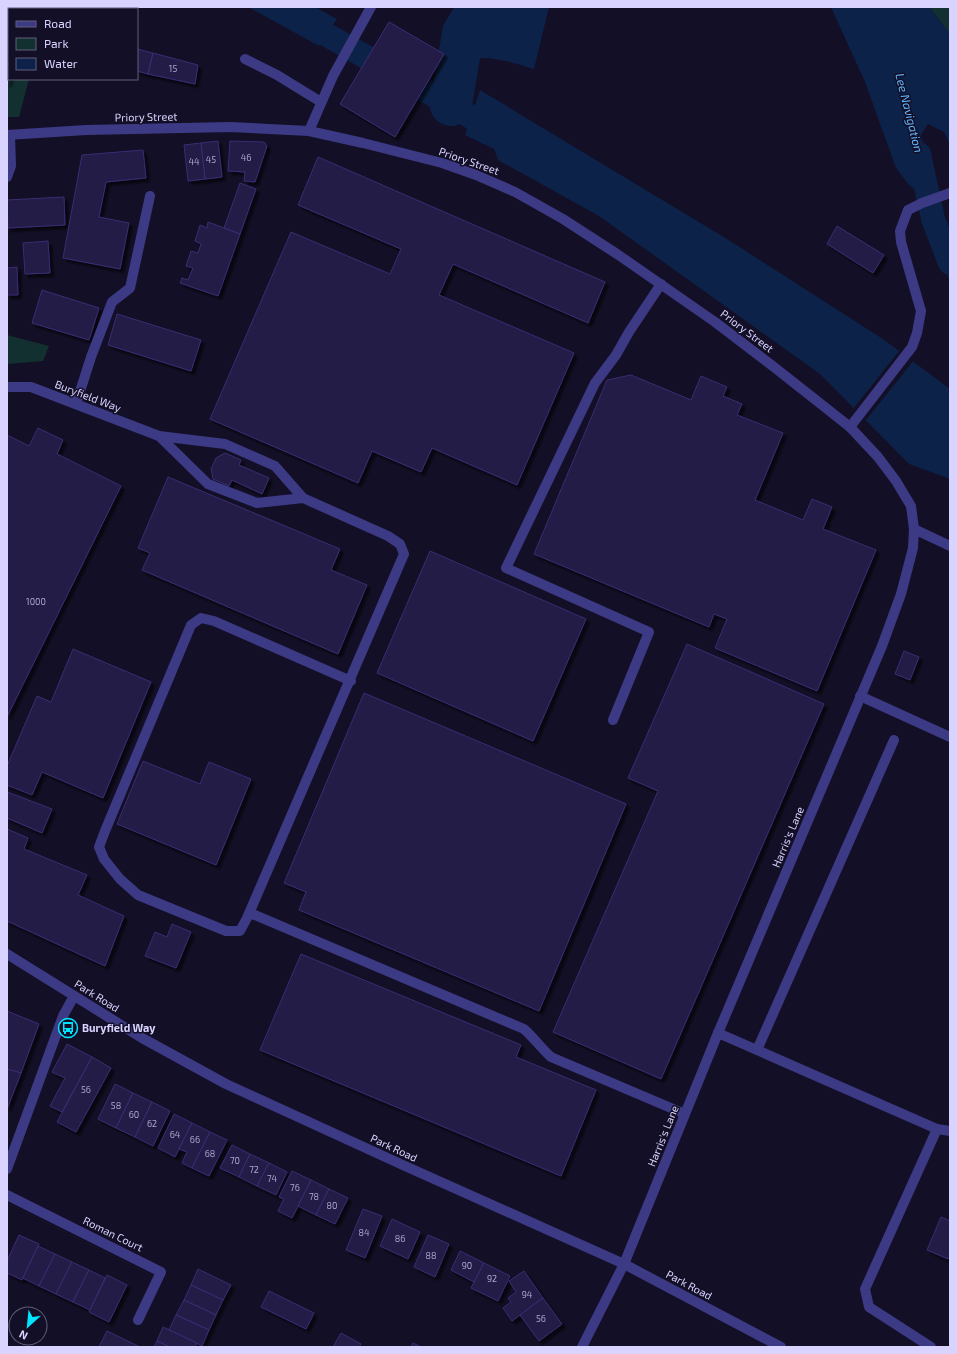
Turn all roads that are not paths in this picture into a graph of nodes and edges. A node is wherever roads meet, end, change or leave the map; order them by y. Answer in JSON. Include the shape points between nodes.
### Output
{"nodes":[{"id":1,"x":371,"y":7,"type":"edge"},
{"id":2,"x":245,"y":59,"type":"dead end"},
{"id":3,"x":321,"y":102,"type":"junction"},
{"id":4,"x":308,"y":131,"type":"junction"},
{"id":5,"x":8,"y":135,"type":"edge"},
{"id":6,"x":7,"y":177,"type":"edge"},
{"id":7,"x":950,"y":193,"type":"edge"},
{"id":8,"x":150,"y":196,"type":"dead end"},
{"id":9,"x":660,"y":284,"type":"junction"},
{"id":10,"x":7,"y":387,"type":"edge"},
{"id":11,"x":76,"y":404,"type":"junction"},
{"id":12,"x":850,"y":427,"type":"junction"},
{"id":13,"x":159,"y":436,"type":"junction"},
{"id":14,"x":303,"y":498,"type":"junction"},
{"id":15,"x":914,"y":529,"type":"junction"},
{"id":16,"x":950,"y":546,"type":"edge"},
{"id":17,"x":351,"y":681,"type":"junction"},
{"id":18,"x":860,"y":696,"type":"junction"},
{"id":19,"x":613,"y":720,"type":"dead end"},
{"id":20,"x":950,"y":737,"type":"edge"},
{"id":21,"x":894,"y":740,"type":"dead end"},
{"id":22,"x":250,"y":913,"type":"junction"},
{"id":23,"x":7,"y":954,"type":"edge"},
{"id":24,"x":74,"y":996,"type":"junction"},
{"id":25,"x":718,"y":1033,"type":"junction"},
{"id":26,"x":758,"y":1050,"type":"junction"},
{"id":27,"x":685,"y":1114,"type":"junction"},
{"id":28,"x":937,"y":1129,"type":"junction"},
{"id":29,"x":950,"y":1132,"type":"edge"},
{"id":30,"x":7,"y":1169,"type":"edge"},
{"id":31,"x":7,"y":1195,"type":"edge"},
{"id":32,"x":624,"y":1264,"type":"junction"},
{"id":33,"x":138,"y":1320,"type":"dead end"},
{"id":34,"x":582,"y":1347,"type":"edge"},
{"id":35,"x":781,"y":1347,"type":"edge"},
{"id":36,"x":931,"y":1347,"type":"edge"}],
"edges":[{"from":1,"to":3,"type":"street"},
{"from":2,"to":3,"type":"street"},
{"from":3,"to":4,"type":"street"},
{"from":4,"to":5,"type":"street","name":"Priory Street","via":[[231,127],[86,130]]},
{"from":4,"to":9,"type":"street","name":"Priory Street","via":[[442,163],[476,175],[515,192],[563,219]]},
{"from":5,"to":6,"type":"street","via":[[11,166]]},
{"from":7,"to":12,"type":"street","via":[[908,210],[900,231],[920,311],[917,333],[906,356]]},
{"from":8,"to":11,"type":"street","via":[[130,288],[112,302]]},
{"from":9,"to":12,"type":"street","name":"Priory Street","via":[[715,322]]},
{"from":9,"to":19,"type":"street","via":[[595,384],[506,568],[649,632]]},
{"from":10,"to":11,"type":"street","name":"Buryfield Way","via":[[31,387]]},
{"from":11,"to":13,"type":"street","name":"Buryfield Way"},
{"from":12,"to":15,"type":"street","name":"Harris's Lane","via":[[896,480],[910,506]]},
{"from":13,"to":14,"type":"street","via":[[225,444],[275,466]]},
{"from":13,"to":14,"type":"street","via":[[208,484],[256,504]]},
{"from":14,"to":17,"type":"street","via":[[388,536],[400,544],[404,554]]},
{"from":15,"to":16,"type":"street"},
{"from":15,"to":18,"type":"street","name":"Harris's Lane","via":[[913,548],[901,594]]},
{"from":17,"to":22,"type":"street"},
{"from":17,"to":22,"type":"street","via":[[214,621],[201,618],[191,625],[99,847],[104,859],[138,895],[226,931],[240,931]]},
{"from":18,"to":20,"type":"street"},
{"from":18,"to":25,"type":"street","name":"Harris's Lane"},
{"from":21,"to":26,"type":"street"},
{"from":22,"to":27,"type":"street","via":[[524,1029],[551,1057]]},
{"from":23,"to":24,"type":"street","name":"Park Road"},
{"from":24,"to":30,"type":"street","via":[[63,1016]]},
{"from":24,"to":32,"type":"street","name":"Park Road","via":[[142,1038],[226,1084]]},
{"from":25,"to":26,"type":"street"},
{"from":25,"to":27,"type":"street","name":"Harris's Lane"},
{"from":26,"to":28,"type":"street"},
{"from":27,"to":32,"type":"street","name":"Harris's Lane"},
{"from":28,"to":29,"type":"street"},
{"from":28,"to":36,"type":"street","via":[[865,1289],[869,1307]]},
{"from":31,"to":33,"type":"street","name":"Roman Court","via":[[161,1272]]},
{"from":32,"to":34,"type":"street","name":"Harris's Lane"},
{"from":32,"to":35,"type":"street","name":"Park Road"}]}
